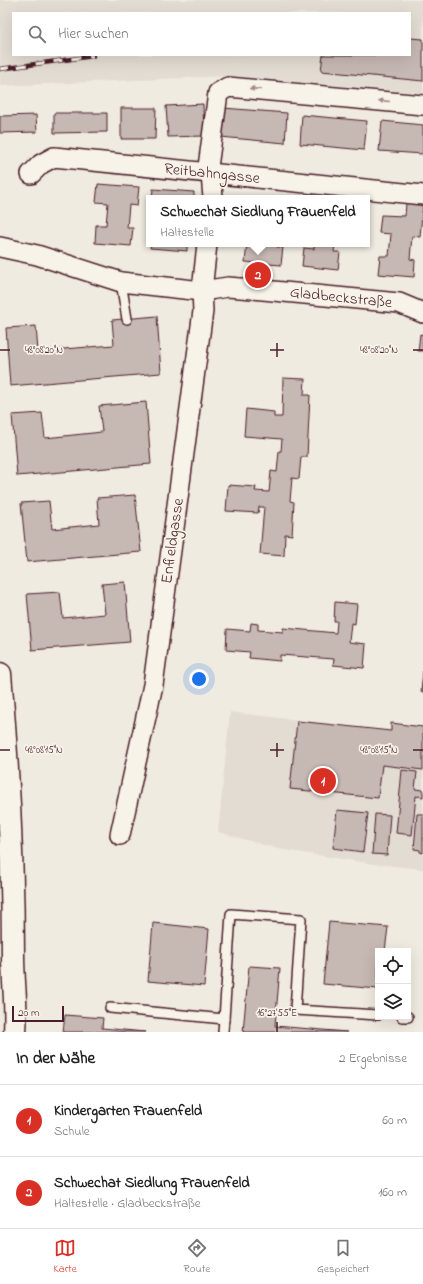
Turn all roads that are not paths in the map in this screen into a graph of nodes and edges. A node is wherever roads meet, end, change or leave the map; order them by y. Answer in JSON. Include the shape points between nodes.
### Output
{"nodes":[{"id":1,"x":423,"y":105,"type":"edge"},
{"id":2,"x":31,"y":174,"type":"dead end"},
{"id":3,"x":211,"y":174,"type":"junction"},
{"id":4,"x":423,"y":194,"type":"edge"},
{"id":5,"x":213,"y":195,"type":"edge"},
{"id":6,"x":0,"y":247,"type":"edge"},
{"id":7,"x":207,"y":247,"type":"edge"},
{"id":8,"x":121,"y":282,"type":"junction"},
{"id":9,"x":202,"y":291,"type":"junction"},
{"id":10,"x":423,"y":313,"type":"edge"},
{"id":11,"x":127,"y":319,"type":"dead end"},
{"id":12,"x":0,"y":674,"type":"edge"},
{"id":13,"x":120,"y":835,"type":"dead end"},
{"id":14,"x":110,"y":1008,"type":"dead end"},
{"id":15,"x":375,"y":1015,"type":"edge"},
{"id":16,"x":224,"y":1019,"type":"junction"},
{"id":17,"x":15,"y":1032,"type":"edge"},
{"id":18,"x":222,"y":1032,"type":"edge"}],
"edges":[{"from":1,"to":3,"type":"street","one_way":true,"via":[[228,87],[218,93],[208,167]]},
{"from":2,"to":3,"type":"street","name":"Reitbahngasse","via":[[41,164],[54,157]]},
{"from":3,"to":4,"type":"street","name":"Reitbahngasse"},
{"from":3,"to":5,"type":"street"},
{"from":6,"to":8,"type":"street","name":"Gladbeckstraße","via":[[37,255]]},
{"from":7,"to":9,"type":"street","name":"Enfieldgasse"},
{"from":8,"to":9,"type":"street","name":"Gladbeckstraße"},
{"from":8,"to":11,"type":"lane"},
{"from":9,"to":10,"type":"street","name":"Gladbeckstraße","via":[[228,287],[399,303]]},
{"from":9,"to":13,"type":"street","name":"Enfieldgasse","via":[[203,311],[153,686]]},
{"from":12,"to":17,"type":"street","via":[[13,914]]},
{"from":14,"to":16,"type":"lane"},
{"from":15,"to":16,"type":"lane","via":[[295,1010],[301,919],[231,914]]},
{"from":16,"to":18,"type":"lane"}]}
